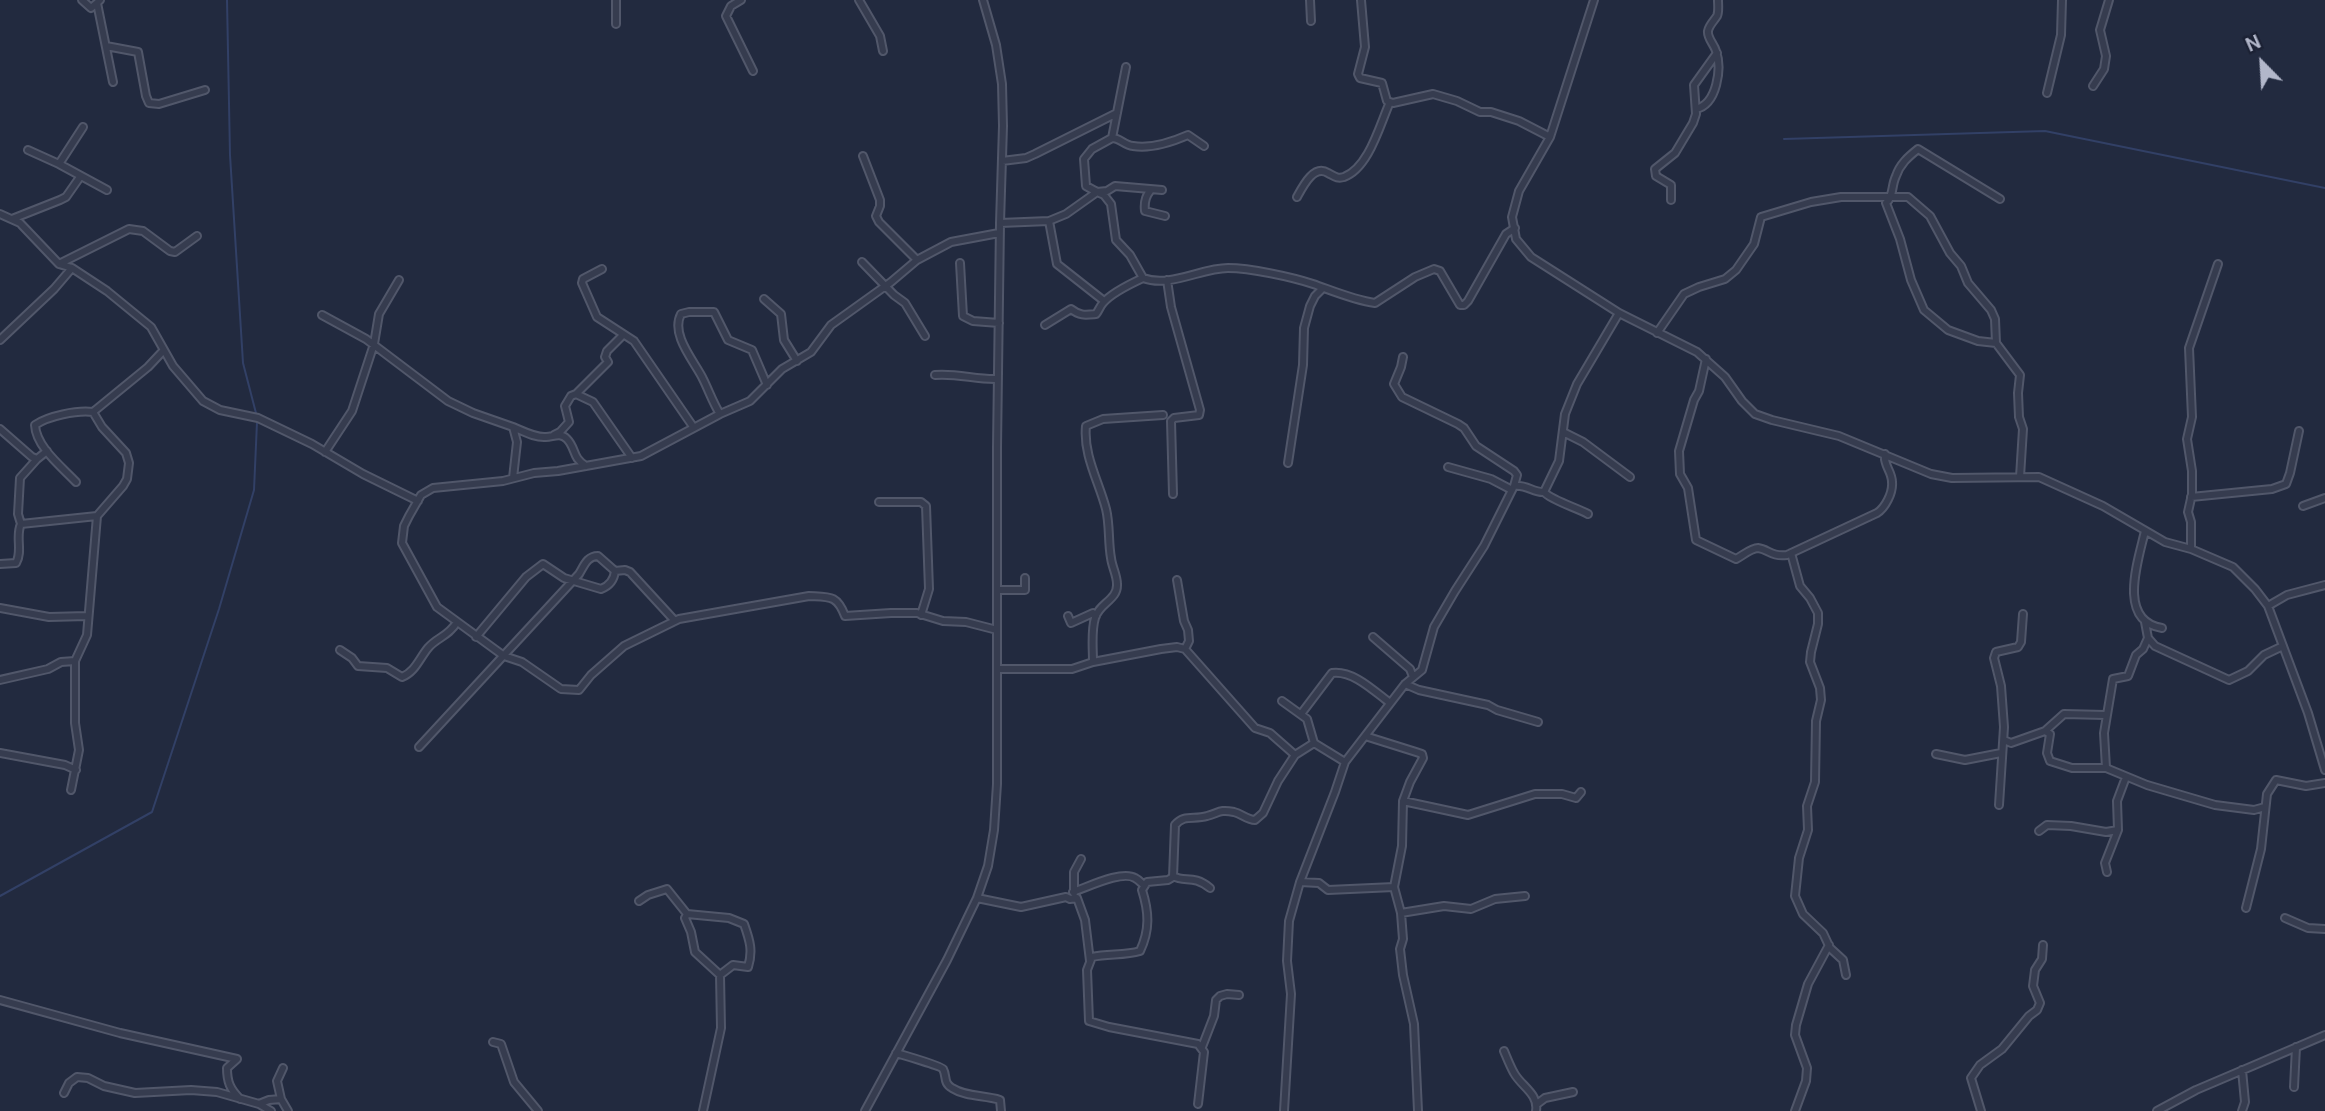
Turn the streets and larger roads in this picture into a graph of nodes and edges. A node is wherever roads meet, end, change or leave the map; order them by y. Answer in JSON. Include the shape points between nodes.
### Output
{"nodes":[{"id":1,"x":82,"y":0,"type":"edge"},
{"id":2,"x":616,"y":0,"type":"edge"},
{"id":3,"x":741,"y":0,"type":"edge"},
{"id":4,"x":859,"y":0,"type":"edge"},
{"id":5,"x":983,"y":0,"type":"edge"},
{"id":6,"x":1310,"y":0,"type":"edge"},
{"id":7,"x":1362,"y":0,"type":"edge"},
{"id":8,"x":1594,"y":0,"type":"edge"},
{"id":9,"x":1718,"y":0,"type":"edge"},
{"id":10,"x":2063,"y":0,"type":"edge"},
{"id":11,"x":2109,"y":0,"type":"edge"},
{"id":12,"x":99,"y":1,"type":"edge"},
{"id":13,"x":1311,"y":21,"type":"dead end"},
{"id":14,"x":616,"y":24,"type":"dead end"},
{"id":15,"x":106,"y":46,"type":"junction"},
{"id":16,"x":883,"y":51,"type":"dead end"},
{"id":17,"x":1717,"y":54,"type":"junction"},
{"id":18,"x":1126,"y":67,"type":"dead end"},
{"id":19,"x":753,"y":71,"type":"dead end"},
{"id":20,"x":113,"y":82,"type":"dead end"},
{"id":21,"x":2093,"y":86,"type":"dead end"},
{"id":22,"x":205,"y":90,"type":"dead end"},
{"id":23,"x":2047,"y":93,"type":"dead end"},
{"id":24,"x":1391,"y":103,"type":"junction"},
{"id":25,"x":1696,"y":109,"type":"junction"},
{"id":26,"x":1117,"y":113,"type":"junction"},
{"id":27,"x":83,"y":127,"type":"dead end"},
{"id":28,"x":1550,"y":137,"type":"junction"},
{"id":29,"x":1112,"y":138,"type":"junction"},
{"id":30,"x":1204,"y":146,"type":"dead end"},
{"id":31,"x":28,"y":150,"type":"dead end"},
{"id":32,"x":863,"y":156,"type":"dead end"},
{"id":33,"x":1002,"y":161,"type":"junction"},
{"id":34,"x":59,"y":164,"type":"junction"},
{"id":35,"x":80,"y":177,"type":"junction"},
{"id":36,"x":107,"y":190,"type":"dead end"},
{"id":37,"x":1150,"y":191,"type":"junction"},
{"id":38,"x":1162,"y":191,"type":"dead end"},
{"id":39,"x":1097,"y":192,"type":"junction"},
{"id":40,"x":1297,"y":197,"type":"dead end"},
{"id":41,"x":1891,"y":198,"type":"junction"},
{"id":42,"x":1671,"y":200,"type":"dead end"},
{"id":43,"x":2000,"y":200,"type":"dead end"},
{"id":44,"x":0,"y":214,"type":"edge"},
{"id":45,"x":1164,"y":216,"type":"dead end"},
{"id":46,"x":12,"y":219,"type":"junction"},
{"id":47,"x":1049,"y":221,"type":"junction"},
{"id":48,"x":1000,"y":223,"type":"junction"},
{"id":49,"x":1515,"y":228,"type":"junction"},
{"id":50,"x":999,"y":233,"type":"junction"},
{"id":51,"x":197,"y":236,"type":"dead end"},
{"id":52,"x":917,"y":260,"type":"junction"},
{"id":53,"x":862,"y":262,"type":"dead end"},
{"id":54,"x":960,"y":263,"type":"dead end"},
{"id":55,"x":59,"y":264,"type":"junction"},
{"id":56,"x":2218,"y":264,"type":"dead end"},
{"id":57,"x":72,"y":268,"type":"junction"},
{"id":58,"x":602,"y":269,"type":"dead end"},
{"id":59,"x":1143,"y":278,"type":"junction"},
{"id":60,"x":399,"y":280,"type":"dead end"},
{"id":61,"x":1167,"y":280,"type":"junction"},
{"id":62,"x":885,"y":286,"type":"junction"},
{"id":63,"x":1323,"y":288,"type":"junction"},
{"id":64,"x":764,"y":299,"type":"dead end"},
{"id":65,"x":1104,"y":301,"type":"junction"},
{"id":66,"x":1619,"y":313,"type":"junction"},
{"id":67,"x":322,"y":315,"type":"dead end"},
{"id":68,"x":999,"y":323,"type":"junction"},
{"id":69,"x":1045,"y":325,"type":"dead end"},
{"id":70,"x":1657,"y":333,"type":"junction"},
{"id":71,"x":623,"y":334,"type":"junction"},
{"id":72,"x":925,"y":336,"type":"dead end"},
{"id":73,"x":0,"y":340,"type":"edge"},
{"id":74,"x":1996,"y":343,"type":"junction"},
{"id":75,"x":373,"y":344,"type":"junction"},
{"id":76,"x":163,"y":351,"type":"junction"},
{"id":77,"x":1403,"y":358,"type":"dead end"},
{"id":78,"x":1706,"y":359,"type":"junction"},
{"id":79,"x":797,"y":361,"type":"junction"},
{"id":80,"x":936,"y":375,"type":"dead end"},
{"id":81,"x":998,"y":379,"type":"junction"},
{"id":82,"x":767,"y":385,"type":"junction"},
{"id":83,"x":576,"y":394,"type":"junction"},
{"id":84,"x":93,"y":412,"type":"junction"},
{"id":85,"x":720,"y":414,"type":"junction"},
{"id":86,"x":1163,"y":415,"type":"dead end"},
{"id":87,"x":513,"y":427,"type":"junction"},
{"id":88,"x":694,"y":428,"type":"junction"},
{"id":89,"x":0,"y":429,"type":"edge"},
{"id":90,"x":2299,"y":431,"type":"dead end"},
{"id":91,"x":1563,"y":432,"type":"junction"},
{"id":92,"x":554,"y":435,"type":"junction"},
{"id":93,"x":47,"y":451,"type":"junction"},
{"id":94,"x":325,"y":452,"type":"junction"},
{"id":95,"x":1885,"y":454,"type":"junction"},
{"id":96,"x":632,"y":458,"type":"junction"},
{"id":97,"x":37,"y":459,"type":"junction"},
{"id":98,"x":1288,"y":463,"type":"dead end"},
{"id":99,"x":586,"y":467,"type":"junction"},
{"id":100,"x":1448,"y":467,"type":"dead end"},
{"id":101,"x":1630,"y":477,"type":"dead end"},
{"id":102,"x":513,"y":478,"type":"junction"},
{"id":103,"x":2020,"y":478,"type":"junction"},
{"id":104,"x":76,"y":482,"type":"dead end"},
{"id":105,"x":1513,"y":488,"type":"junction"},
{"id":106,"x":1545,"y":492,"type":"junction"},
{"id":107,"x":1173,"y":494,"type":"dead end"},
{"id":108,"x":2191,"y":497,"type":"junction"},
{"id":109,"x":2325,"y":498,"type":"edge"},
{"id":110,"x":418,"y":501,"type":"junction"},
{"id":111,"x":879,"y":502,"type":"dead end"},
{"id":112,"x":2303,"y":506,"type":"dead end"},
{"id":113,"x":1588,"y":514,"type":"dead end"},
{"id":114,"x":97,"y":516,"type":"junction"},
{"id":115,"x":21,"y":524,"type":"junction"},
{"id":116,"x":2145,"y":531,"type":"junction"},
{"id":117,"x":2191,"y":549,"type":"junction"},
{"id":118,"x":1791,"y":553,"type":"junction"},
{"id":119,"x":0,"y":564,"type":"edge"},
{"id":120,"x":615,"y":572,"type":"junction"},
{"id":121,"x":1025,"y":578,"type":"dead end"},
{"id":122,"x":573,"y":580,"type":"junction"},
{"id":123,"x":1177,"y":580,"type":"dead end"},
{"id":124,"x":2325,"y":585,"type":"edge"},
{"id":125,"x":998,"y":590,"type":"junction"},
{"id":126,"x":2268,"y":606,"type":"junction"},
{"id":127,"x":0,"y":608,"type":"edge"},
{"id":128,"x":2023,"y":614,"type":"dead end"},
{"id":129,"x":921,"y":615,"type":"junction"},
{"id":130,"x":87,"y":616,"type":"junction"},
{"id":131,"x":1068,"y":616,"type":"dead end"},
{"id":132,"x":1096,"y":616,"type":"junction"},
{"id":133,"x":675,"y":621,"type":"junction"},
{"id":134,"x":457,"y":622,"type":"junction"},
{"id":135,"x":2145,"y":622,"type":"junction"},
{"id":136,"x":2162,"y":628,"type":"dead end"},
{"id":137,"x":997,"y":630,"type":"junction"},
{"id":138,"x":476,"y":637,"type":"junction"},
{"id":139,"x":1373,"y":637,"type":"dead end"},
{"id":140,"x":2148,"y":638,"type":"junction"},
{"id":141,"x":2283,"y":646,"type":"junction"},
{"id":142,"x":1185,"y":649,"type":"junction"},
{"id":143,"x":340,"y":650,"type":"dead end"},
{"id":144,"x":504,"y":656,"type":"junction"},
{"id":145,"x":75,"y":661,"type":"junction"},
{"id":146,"x":1093,"y":662,"type":"junction"},
{"id":147,"x":999,"y":669,"type":"junction"},
{"id":148,"x":1413,"y":677,"type":"junction"},
{"id":149,"x":0,"y":680,"type":"edge"},
{"id":150,"x":1405,"y":684,"type":"junction"},
{"id":151,"x":1282,"y":701,"type":"dead end"},
{"id":152,"x":1390,"y":704,"type":"junction"},
{"id":153,"x":1301,"y":714,"type":"junction"},
{"id":154,"x":2105,"y":715,"type":"junction"},
{"id":155,"x":1538,"y":722,"type":"dead end"},
{"id":156,"x":2045,"y":731,"type":"junction"},
{"id":157,"x":1365,"y":736,"type":"junction"},
{"id":158,"x":2004,"y":740,"type":"junction"},
{"id":159,"x":1314,"y":743,"type":"junction"},
{"id":160,"x":419,"y":747,"type":"dead end"},
{"id":161,"x":0,"y":753,"type":"edge"},
{"id":162,"x":2001,"y":753,"type":"junction"},
{"id":163,"x":1936,"y":754,"type":"dead end"},
{"id":164,"x":1295,"y":755,"type":"junction"},
{"id":165,"x":1345,"y":762,"type":"junction"},
{"id":166,"x":2106,"y":768,"type":"junction"},
{"id":167,"x":76,"y":770,"type":"junction"},
{"id":168,"x":2325,"y":770,"type":"edge"},
{"id":169,"x":2126,"y":777,"type":"junction"},
{"id":170,"x":2325,"y":783,"type":"edge"},
{"id":171,"x":71,"y":790,"type":"dead end"},
{"id":172,"x":1581,"y":792,"type":"dead end"},
{"id":173,"x":1403,"y":801,"type":"junction"},
{"id":174,"x":1999,"y":805,"type":"dead end"},
{"id":175,"x":2265,"y":807,"type":"junction"},
{"id":176,"x":2118,"y":830,"type":"junction"},
{"id":177,"x":2039,"y":831,"type":"dead end"},
{"id":178,"x":1081,"y":859,"type":"dead end"},
{"id":179,"x":2107,"y":872,"type":"dead end"},
{"id":180,"x":1173,"y":876,"type":"junction"},
{"id":181,"x":1300,"y":882,"type":"junction"},
{"id":182,"x":1144,"y":885,"type":"junction"},
{"id":183,"x":1394,"y":887,"type":"junction"},
{"id":184,"x":1210,"y":888,"type":"dead end"},
{"id":185,"x":1075,"y":895,"type":"junction"},
{"id":186,"x":1525,"y":897,"type":"dead end"},
{"id":187,"x":977,"y":898,"type":"junction"},
{"id":188,"x":639,"y":901,"type":"dead end"},
{"id":189,"x":2246,"y":908,"type":"dead end"},
{"id":190,"x":1401,"y":913,"type":"junction"},
{"id":191,"x":687,"y":914,"type":"junction"},
{"id":192,"x":2285,"y":918,"type":"dead end"},
{"id":193,"x":2325,"y":929,"type":"edge"},
{"id":194,"x":1829,"y":945,"type":"junction"},
{"id":195,"x":2043,"y":945,"type":"dead end"},
{"id":196,"x":1090,"y":961,"type":"junction"},
{"id":197,"x":720,"y":975,"type":"junction"},
{"id":198,"x":1846,"y":975,"type":"dead end"},
{"id":199,"x":1239,"y":995,"type":"dead end"},
{"id":200,"x":0,"y":1000,"type":"edge"},
{"id":201,"x":2325,"y":1035,"type":"edge"},
{"id":202,"x":493,"y":1042,"type":"dead end"},
{"id":203,"x":2296,"y":1046,"type":"junction"},
{"id":204,"x":1202,"y":1047,"type":"junction"},
{"id":205,"x":1504,"y":1051,"type":"dead end"},
{"id":206,"x":897,"y":1053,"type":"junction"},
{"id":207,"x":283,"y":1068,"type":"dead end"},
{"id":208,"x":2242,"y":1070,"type":"junction"},
{"id":209,"x":2294,"y":1087,"type":"dead end"},
{"id":210,"x":1573,"y":1092,"type":"dead end"},
{"id":211,"x":64,"y":1093,"type":"dead end"},
{"id":212,"x":240,"y":1099,"type":"junction"},
{"id":213,"x":281,"y":1099,"type":"junction"},
{"id":214,"x":259,"y":1104,"type":"junction"},
{"id":215,"x":1198,"y":1104,"type":"dead end"},
{"id":216,"x":1536,"y":1107,"type":"edge"},
{"id":217,"x":271,"y":1111,"type":"edge"},
{"id":218,"x":288,"y":1111,"type":"edge"},
{"id":219,"x":538,"y":1111,"type":"edge"},
{"id":220,"x":703,"y":1111,"type":"edge"},
{"id":221,"x":865,"y":1111,"type":"edge"},
{"id":222,"x":1001,"y":1111,"type":"edge"},
{"id":223,"x":1284,"y":1111,"type":"edge"},
{"id":224,"x":1418,"y":1111,"type":"edge"},
{"id":225,"x":1795,"y":1111,"type":"edge"},
{"id":226,"x":1981,"y":1111,"type":"edge"},
{"id":227,"x":2157,"y":1111,"type":"edge"},
{"id":228,"x":2242,"y":1111,"type":"edge"}],
"edges":[{"from":1,"to":12,"type":"street","via":[[91,8]]},
{"from":2,"to":14,"type":"street"},
{"from":3,"to":19,"type":"street","via":[[726,16]]},
{"from":4,"to":16,"type":"street","via":[[880,36]]},
{"from":5,"to":33,"type":"street","via":[[1002,84]]},
{"from":6,"to":13,"type":"street"},
{"from":7,"to":24,"type":"street","via":[[1365,47],[1358,74],[1382,83]]},
{"from":8,"to":28,"type":"street"},
{"from":9,"to":17,"type":"street","via":[[1718,15],[1708,29]]},
{"from":10,"to":23,"type":"street","via":[[2061,35]]},
{"from":11,"to":21,"type":"street","via":[[2100,30],[2104,69]]},
{"from":12,"to":15,"type":"street"},
{"from":15,"to":20,"type":"street"},
{"from":15,"to":22,"type":"street","via":[[138,52],[149,103]]},
{"from":17,"to":25,"type":"street","via":[[1694,85]]},
{"from":17,"to":25,"type":"street","via":[[1715,87],[1702,108]]},
{"from":18,"to":26,"type":"street"},
{"from":24,"to":28,"type":"street","via":[[1433,94],[1480,113],[1519,121]]},
{"from":24,"to":40,"type":"street","via":[[1377,136],[1354,170],[1339,178],[1318,171]]},
{"from":25,"to":42,"type":"street","via":[[1675,153],[1655,169],[1656,176],[1671,185]]},
{"from":26,"to":29,"type":"street"},
{"from":26,"to":33,"type":"street","via":[[1026,158]]},
{"from":27,"to":34,"type":"street"},
{"from":28,"to":49,"type":"street","via":[[1519,191]]},
{"from":29,"to":30,"type":"street","via":[[1133,146],[1170,143],[1188,135]]},
{"from":29,"to":39,"type":"street","via":[[1084,159],[1086,186]]},
{"from":31,"to":34,"type":"street"},
{"from":32,"to":52,"type":"street","via":[[880,200],[879,222]]},
{"from":33,"to":48,"type":"street"},
{"from":34,"to":35,"type":"street"},
{"from":35,"to":36,"type":"street"},
{"from":35,"to":46,"type":"street","via":[[66,197]]},
{"from":37,"to":38,"type":"street"},
{"from":37,"to":39,"type":"street","via":[[1115,186]]},
{"from":37,"to":45,"type":"street","via":[[1145,211]]},
{"from":39,"to":47,"type":"street"},
{"from":39,"to":59,"type":"street","via":[[1111,204],[1114,236]]},
{"from":41,"to":43,"type":"street","via":[[1895,177],[1906,158],[1918,149]]},
{"from":41,"to":70,"type":"street","via":[[1841,197],[1760,217],[1754,244],[1736,270],[1725,279],[1684,294]]},
{"from":41,"to":74,"type":"street","via":[[1908,197],[1930,216],[1968,283],[1992,310]]},
{"from":41,"to":74,"type":"street","via":[[1886,203],[1924,310],[1948,330]]},
{"from":44,"to":46,"type":"street"},
{"from":46,"to":55,"type":"street"},
{"from":47,"to":48,"type":"street"},
{"from":47,"to":65,"type":"street","via":[[1057,264]]},
{"from":48,"to":50,"type":"street"},
{"from":49,"to":63,"type":"street","via":[[1506,234],[1464,305],[1434,269],[1375,303]]},
{"from":49,"to":66,"type":"street","via":[[1516,239],[1531,257]]},
{"from":50,"to":52,"type":"street","via":[[951,242]]},
{"from":50,"to":68,"type":"street"},
{"from":51,"to":55,"type":"street","via":[[175,252],[143,231],[129,229]]},
{"from":52,"to":62,"type":"street"},
{"from":53,"to":62,"type":"street"},
{"from":54,"to":68,"type":"street","via":[[963,316]]},
{"from":55,"to":57,"type":"street"},
{"from":56,"to":108,"type":"street","via":[[2189,348]]},
{"from":57,"to":73,"type":"street"},
{"from":57,"to":76,"type":"street","via":[[135,312],[151,327]]},
{"from":58,"to":71,"type":"street","via":[[583,279],[583,288],[597,317]]},
{"from":59,"to":61,"type":"street"},
{"from":59,"to":65,"type":"street"},
{"from":60,"to":75,"type":"street","via":[[379,314]]},
{"from":61,"to":63,"type":"street","via":[[1226,268]]},
{"from":61,"to":107,"type":"street","via":[[1200,410],[1199,415],[1171,421]]},
{"from":62,"to":72,"type":"street","via":[[905,303]]},
{"from":62,"to":79,"type":"street","via":[[831,325],[811,352]]},
{"from":63,"to":98,"type":"street","via":[[1310,306],[1304,328]]},
{"from":64,"to":79,"type":"street","via":[[781,314],[784,340]]},
{"from":65,"to":69,"type":"street","via":[[1096,314],[1083,316],[1070,309]]},
{"from":66,"to":70,"type":"street"},
{"from":66,"to":91,"type":"street","via":[[1577,384]]},
{"from":67,"to":75,"type":"street"},
{"from":68,"to":81,"type":"street"},
{"from":70,"to":78,"type":"street"},
{"from":71,"to":83,"type":"street","via":[[607,351],[608,362]]},
{"from":71,"to":88,"type":"street","via":[[634,341]]},
{"from":74,"to":103,"type":"street","via":[[2020,375]]},
{"from":75,"to":87,"type":"street","via":[[448,401]]},
{"from":75,"to":94,"type":"street","via":[[352,411]]},
{"from":76,"to":84,"type":"street"},
{"from":76,"to":94,"type":"street","via":[[203,401],[220,410],[258,418]]},
{"from":77,"to":105,"type":"street","via":[[1394,384],[1398,393],[1464,428],[1476,446],[1514,471]]},
{"from":78,"to":95,"type":"street","via":[[1755,414],[1839,436]]},
{"from":78,"to":118,"type":"street","via":[[1679,451],[1696,540],[1736,559],[1758,548],[1779,556]]},
{"from":79,"to":82,"type":"street"},
{"from":80,"to":81,"type":"street"},
{"from":81,"to":125,"type":"street"},
{"from":82,"to":85,"type":"street","via":[[750,401]]},
{"from":82,"to":85,"type":"street","via":[[752,350],[728,340],[714,312],[681,314],[678,323],[684,350]]},
{"from":83,"to":92,"type":"street","via":[[565,406],[569,422]]},
{"from":83,"to":96,"type":"street","via":[[593,402]]},
{"from":84,"to":93,"type":"street","via":[[65,414],[35,425]]},
{"from":84,"to":114,"type":"street","via":[[129,463],[123,486]]},
{"from":85,"to":88,"type":"street"},
{"from":86,"to":132,"type":"street","via":[[1104,419],[1086,426],[1088,454],[1107,512],[1117,581],[1114,597]]},
{"from":87,"to":92,"type":"street","via":[[537,436]]},
{"from":87,"to":102,"type":"street","via":[[517,442]]},
{"from":88,"to":96,"type":"street"},
{"from":89,"to":97,"type":"street"},
{"from":90,"to":108,"type":"street","via":[[2286,484]]},
{"from":91,"to":101,"type":"street"},
{"from":91,"to":106,"type":"street","via":[[1559,461]]},
{"from":92,"to":99,"type":"street","via":[[568,440],[577,461]]},
{"from":93,"to":97,"type":"street"},
{"from":93,"to":104,"type":"street"},
{"from":94,"to":110,"type":"street"},
{"from":95,"to":103,"type":"street","via":[[1952,478]]},
{"from":95,"to":118,"type":"street","via":[[1892,481],[1882,510]]},
{"from":96,"to":99,"type":"street"},
{"from":97,"to":115,"type":"street","via":[[20,478]]},
{"from":99,"to":102,"type":"street"},
{"from":100,"to":105,"type":"street"},
{"from":102,"to":110,"type":"street","via":[[433,488]]},
{"from":103,"to":116,"type":"street","via":[[2039,477]]},
{"from":105,"to":106,"type":"street","via":[[1522,485]]},
{"from":105,"to":148,"type":"street","via":[[1434,627],[1422,670]]},
{"from":106,"to":113,"type":"street","via":[[1549,498]]},
{"from":108,"to":117,"type":"street"},
{"from":109,"to":112,"type":"street"},
{"from":110,"to":134,"type":"street","via":[[404,526],[402,543],[437,607]]},
{"from":111,"to":129,"type":"street","via":[[921,502],[926,506],[929,589]]},
{"from":114,"to":115,"type":"street"},
{"from":114,"to":130,"type":"street"},
{"from":115,"to":119,"type":"street","via":[[19,558],[16,563]]},
{"from":116,"to":117,"type":"street"},
{"from":116,"to":135,"type":"street","via":[[2133,585],[2133,598]]},
{"from":117,"to":126,"type":"street","via":[[2233,567]]},
{"from":118,"to":194,"type":"street","via":[[1800,586],[1818,613],[1810,662],[1821,700],[1815,782],[1807,806],[1808,830],[1795,896],[1803,914]]},
{"from":120,"to":122,"type":"street","via":[[601,589]]},
{"from":120,"to":122,"type":"street","via":[[598,555],[588,559]]},
{"from":120,"to":133,"type":"street","via":[[630,572]]},
{"from":121,"to":125,"type":"street","via":[[1025,590]]},
{"from":122,"to":138,"type":"street","via":[[543,564],[526,577]]},
{"from":122,"to":144,"type":"street"},
{"from":123,"to":142,"type":"street","via":[[1188,630]]},
{"from":124,"to":126,"type":"street","via":[[2287,595]]},
{"from":125,"to":137,"type":"street"},
{"from":126,"to":141,"type":"street"},
{"from":127,"to":130,"type":"street","via":[[49,617]]},
{"from":128,"to":158,"type":"street","via":[[2018,647],[1996,652],[1994,658],[2001,686]]},
{"from":129,"to":133,"type":"street","via":[[845,616],[840,603],[831,597],[809,596]]},
{"from":129,"to":137,"type":"street"},
{"from":130,"to":145,"type":"street","via":[[87,635]]},
{"from":131,"to":132,"type":"street","via":[[1071,623],[1093,613]]},
{"from":132,"to":146,"type":"street"},
{"from":133,"to":144,"type":"street","via":[[624,646],[579,690],[561,689],[522,662]]},
{"from":134,"to":138,"type":"street"},
{"from":134,"to":143,"type":"street","via":[[405,677],[387,668],[358,666]]},
{"from":135,"to":136,"type":"street"},
{"from":135,"to":140,"type":"street"},
{"from":137,"to":147,"type":"street"},
{"from":138,"to":144,"type":"street"},
{"from":139,"to":148,"type":"street","via":[[1410,669]]},
{"from":140,"to":141,"type":"street","via":[[2155,646],[2229,680]]},
{"from":140,"to":154,"type":"street","via":[[2129,676],[2113,679]]},
{"from":141,"to":168,"type":"street"},
{"from":142,"to":146,"type":"street"},
{"from":142,"to":164,"type":"street","via":[[1255,728],[1270,733]]},
{"from":144,"to":160,"type":"street"},
{"from":145,"to":149,"type":"street"},
{"from":145,"to":167,"type":"street"},
{"from":146,"to":147,"type":"street","via":[[1072,669]]},
{"from":147,"to":187,"type":"street","via":[[993,830]]},
{"from":148,"to":150,"type":"street"},
{"from":150,"to":152,"type":"street"},
{"from":150,"to":155,"type":"street"},
{"from":151,"to":153,"type":"street"},
{"from":152,"to":153,"type":"street","via":[[1348,673],[1339,672],[1332,673]]},
{"from":152,"to":157,"type":"street"},
{"from":153,"to":159,"type":"street"},
{"from":154,"to":156,"type":"street","via":[[2064,714]]},
{"from":154,"to":166,"type":"street"},
{"from":156,"to":158,"type":"street","via":[[2011,743]]},
{"from":156,"to":166,"type":"street","via":[[2050,734],[2050,761],[2072,768]]},
{"from":157,"to":165,"type":"street"},
{"from":157,"to":173,"type":"street","via":[[1422,754]]},
{"from":158,"to":162,"type":"street"},
{"from":159,"to":164,"type":"street"},
{"from":159,"to":165,"type":"street"},
{"from":161,"to":167,"type":"street"},
{"from":162,"to":163,"type":"street","via":[[1965,760]]},
{"from":162,"to":174,"type":"street"},
{"from":164,"to":180,"type":"street","via":[[1255,820],[1216,811],[1178,821]]},
{"from":165,"to":181,"type":"street"},
{"from":166,"to":169,"type":"street"},
{"from":167,"to":171,"type":"street"},
{"from":169,"to":175,"type":"street","via":[[2215,806]]},
{"from":169,"to":176,"type":"street","via":[[2117,801]]},
{"from":170,"to":175,"type":"street","via":[[2306,786],[2276,780],[2266,794]]},
{"from":172,"to":173,"type":"street","via":[[1576,798],[1535,794],[1468,815]]},
{"from":173,"to":183,"type":"street","via":[[1402,846]]},
{"from":175,"to":189,"type":"street","via":[[2261,849]]},
{"from":176,"to":177,"type":"street","via":[[2047,825]]},
{"from":176,"to":179,"type":"street","via":[[2105,863]]},
{"from":178,"to":185,"type":"street","via":[[1074,872]]},
{"from":180,"to":182,"type":"street"},
{"from":180,"to":184,"type":"street","via":[[1195,879]]},
{"from":181,"to":183,"type":"street","via":[[1319,883],[1328,890]]},
{"from":181,"to":223,"type":"street","via":[[1289,921],[1291,994]]},
{"from":182,"to":185,"type":"street","via":[[1130,877],[1112,877]]},
{"from":182,"to":196,"type":"street","via":[[1149,912],[1140,951],[1101,955]]},
{"from":183,"to":190,"type":"street"},
{"from":185,"to":187,"type":"street","via":[[1021,907]]},
{"from":185,"to":196,"type":"street","via":[[1085,920]]},
{"from":186,"to":190,"type":"street","via":[[1495,899],[1471,909],[1444,906]]},
{"from":187,"to":206,"type":"street"},
{"from":188,"to":191,"type":"street","via":[[667,889]]},
{"from":190,"to":224,"type":"street","via":[[1400,949],[1414,1024]]},
{"from":191,"to":197,"type":"street","via":[[695,952]]},
{"from":191,"to":197,"type":"street","via":[[744,924],[752,952],[748,967],[733,965]]},
{"from":192,"to":193,"type":"street","via":[[2308,928]]},
{"from":194,"to":198,"type":"street","via":[[1843,960]]},
{"from":194,"to":225,"type":"street","via":[[1808,984],[1796,1025],[1794,1035],[1807,1068]]},
{"from":195,"to":226,"type":"street","via":[[2033,986],[2040,1003],[2037,1010],[1971,1078]]},
{"from":196,"to":204,"type":"street","via":[[1089,1021]]},
{"from":197,"to":220,"type":"street","via":[[721,1028]]},
{"from":199,"to":204,"type":"street","via":[[1227,994],[1216,1000]]},
{"from":200,"to":212,"type":"street","via":[[237,1059],[227,1074],[230,1089]]},
{"from":201,"to":203,"type":"street"},
{"from":202,"to":219,"type":"street","via":[[501,1044],[514,1082]]},
{"from":203,"to":208,"type":"street"},
{"from":203,"to":209,"type":"street"},
{"from":204,"to":215,"type":"street"},
{"from":205,"to":216,"type":"street"},
{"from":206,"to":221,"type":"street"},
{"from":206,"to":222,"type":"street","via":[[939,1066],[953,1089],[1000,1100]]},
{"from":207,"to":213,"type":"street","via":[[277,1081]]},
{"from":208,"to":227,"type":"street"},
{"from":208,"to":228,"type":"street"},
{"from":210,"to":216,"type":"street","via":[[1545,1098]]},
{"from":211,"to":212,"type":"street","via":[[76,1077],[135,1093],[191,1090]]},
{"from":212,"to":214,"type":"street"},
{"from":213,"to":214,"type":"street"},
{"from":213,"to":218,"type":"street"},
{"from":214,"to":217,"type":"street"}]}
